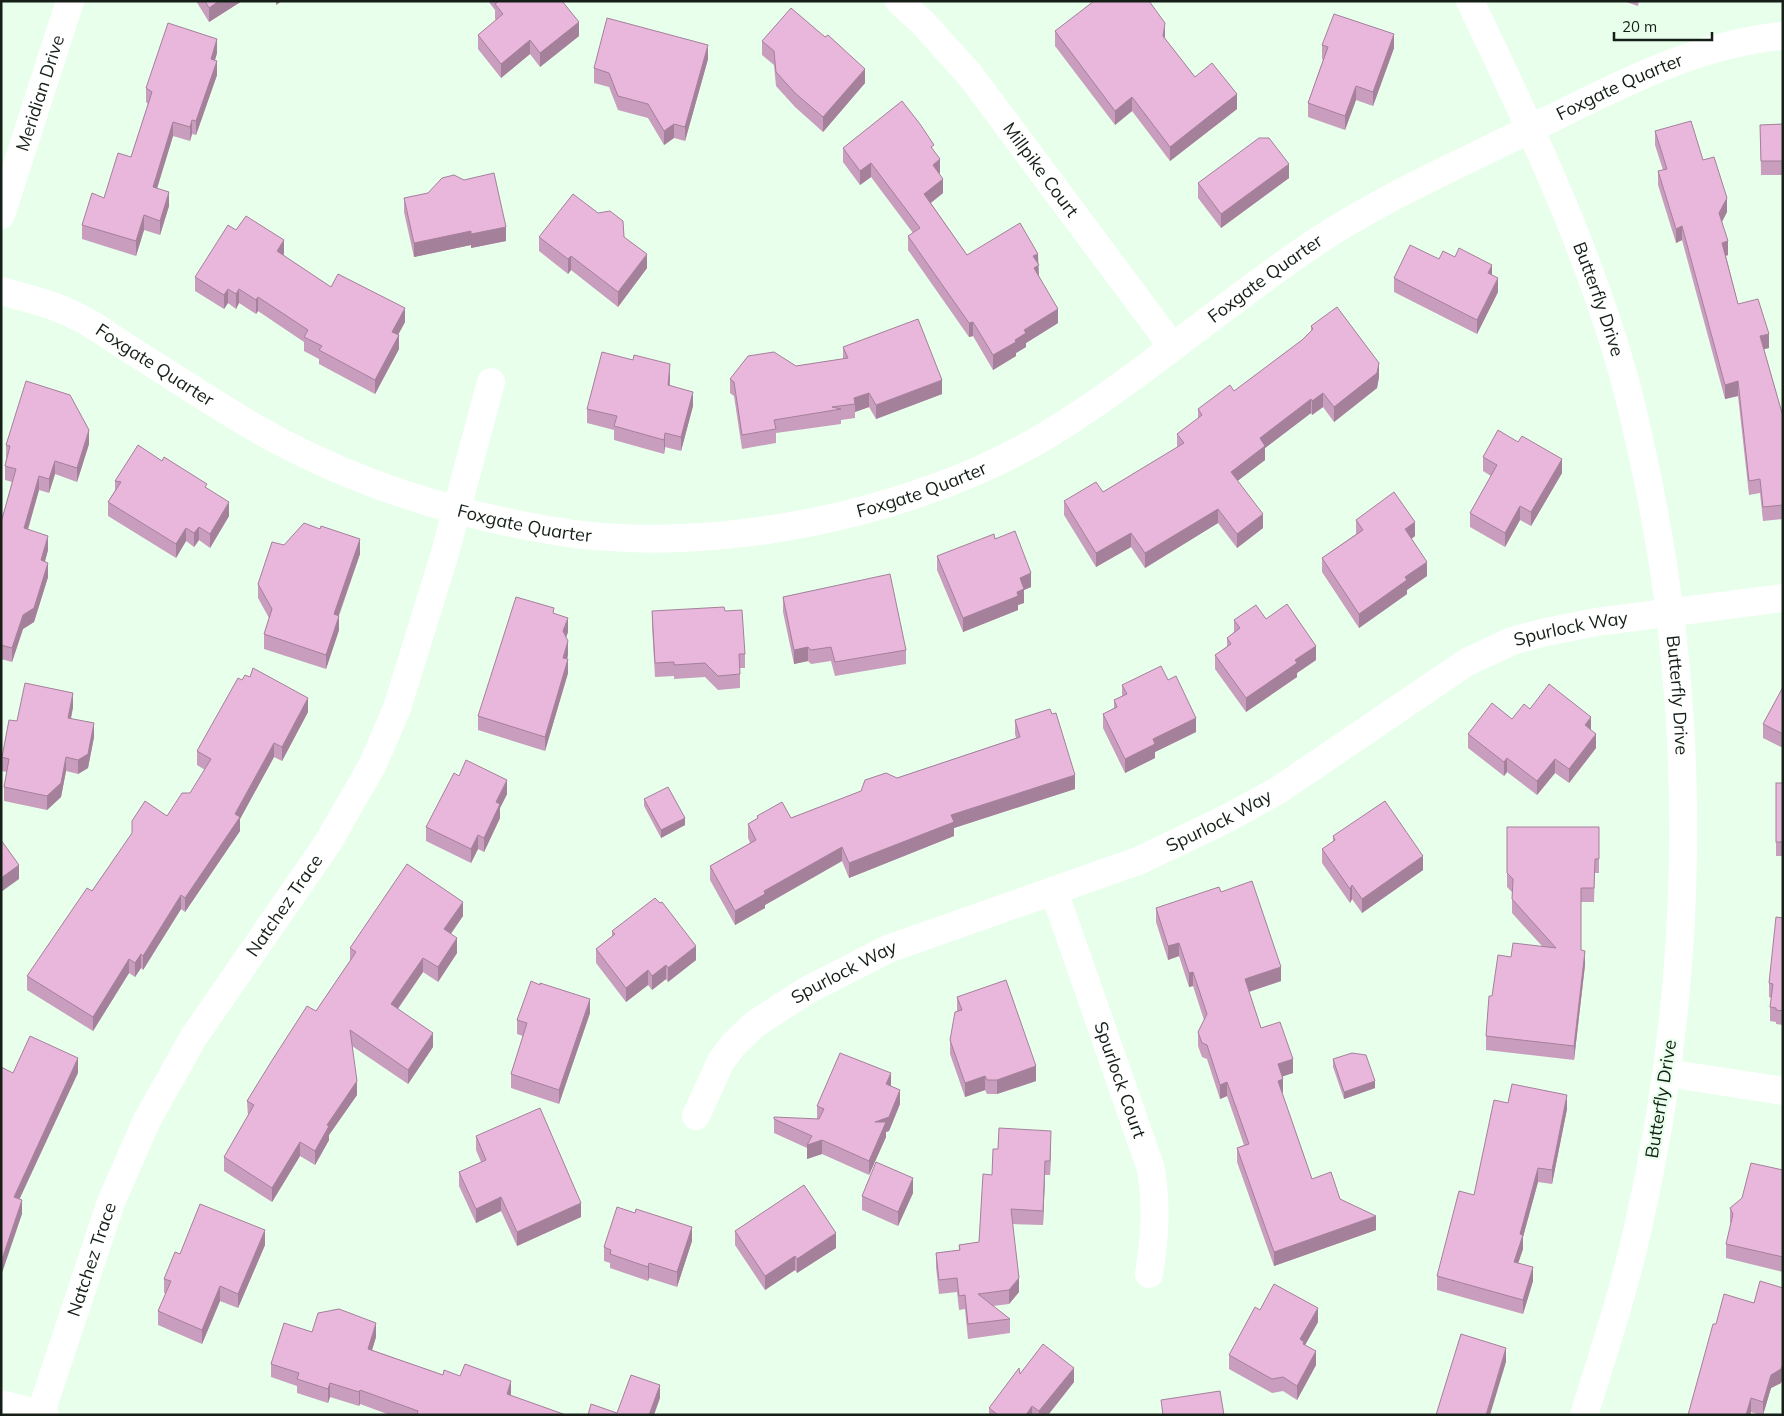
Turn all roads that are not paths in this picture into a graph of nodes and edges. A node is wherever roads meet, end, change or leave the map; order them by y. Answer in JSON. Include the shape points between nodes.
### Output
{"nodes":[{"id":1,"x":70,"y":1,"type":"edge"},
{"id":2,"x":899,"y":1,"type":"edge"},
{"id":3,"x":1470,"y":1,"type":"edge"},
{"id":4,"x":1783,"y":36,"type":"edge"},
{"id":5,"x":1531,"y":129,"type":"junction"},
{"id":6,"x":1,"y":215,"type":"edge"},
{"id":7,"x":1,"y":291,"type":"edge"},
{"id":8,"x":1172,"y":346,"type":"junction"},
{"id":9,"x":491,"y":382,"type":"dead end"},
{"id":10,"x":456,"y":512,"type":"junction"},
{"id":11,"x":1783,"y":598,"type":"edge"},
{"id":12,"x":1670,"y":612,"type":"junction"},
{"id":13,"x":1054,"y":891,"type":"junction"},
{"id":14,"x":1666,"y":1073,"type":"junction"},
{"id":15,"x":1783,"y":1091,"type":"edge"},
{"id":16,"x":696,"y":1116,"type":"dead end"},
{"id":17,"x":1149,"y":1274,"type":"dead end"},
{"id":18,"x":1,"y":1404,"type":"edge"},
{"id":19,"x":42,"y":1414,"type":"edge"},
{"id":20,"x":1584,"y":1415,"type":"edge"}],
"edges":[{"from":1,"to":6,"type":"street","name":"Meridian Drive"},
{"from":2,"to":8,"type":"street","name":"Millpike Court","via":[[970,75]]},
{"from":3,"to":5,"type":"street","name":"Butterfly Drive"},
{"from":4,"to":5,"type":"street","name":"Foxgate Quarter","via":[[1709,51],[1666,64]]},
{"from":5,"to":8,"type":"street","name":"Foxgate Quarter","via":[[1400,193],[1322,238],[1255,283]]},
{"from":5,"to":12,"type":"street","name":"Butterfly Drive","via":[[1575,230],[1618,355],[1657,525]]},
{"from":7,"to":10,"type":"street","name":"Foxgate Quarter","via":[[77,316],[254,427],[340,472]]},
{"from":8,"to":10,"type":"street","name":"Foxgate Quarter","via":[[1080,414],[1010,455],[927,491],[816,523],[714,536],[610,537],[552,531]]},
{"from":9,"to":10,"type":"street","name":"Natchez Trace"},
{"from":10,"to":19,"type":"street","name":"Natchez Trace","via":[[398,708],[373,764],[327,844],[193,1038],[161,1092],[111,1202]]},
{"from":11,"to":12,"type":"street","name":"Spurlock Way"},
{"from":12,"to":13,"type":"street","name":"Spurlock Way","via":[[1588,624],[1512,642],[1468,662],[1280,789],[1228,818],[1138,861]]},
{"from":12,"to":14,"type":"street","name":"Butterfly Drive","via":[[1684,792],[1684,846],[1679,961]]},
{"from":13,"to":16,"type":"street","name":"Spurlock Way","via":[[888,949],[806,991],[755,1024],[734,1044],[721,1061]]},
{"from":13,"to":17,"type":"street","name":"Spurlock Court","via":[[1151,1169],[1156,1196],[1156,1225]]},
{"from":14,"to":15,"type":"street"},
{"from":14,"to":20,"type":"street","name":"Butterfly Drive","via":[[1654,1153],[1637,1232],[1617,1313]]},
{"from":18,"to":19,"type":"street"}]}
